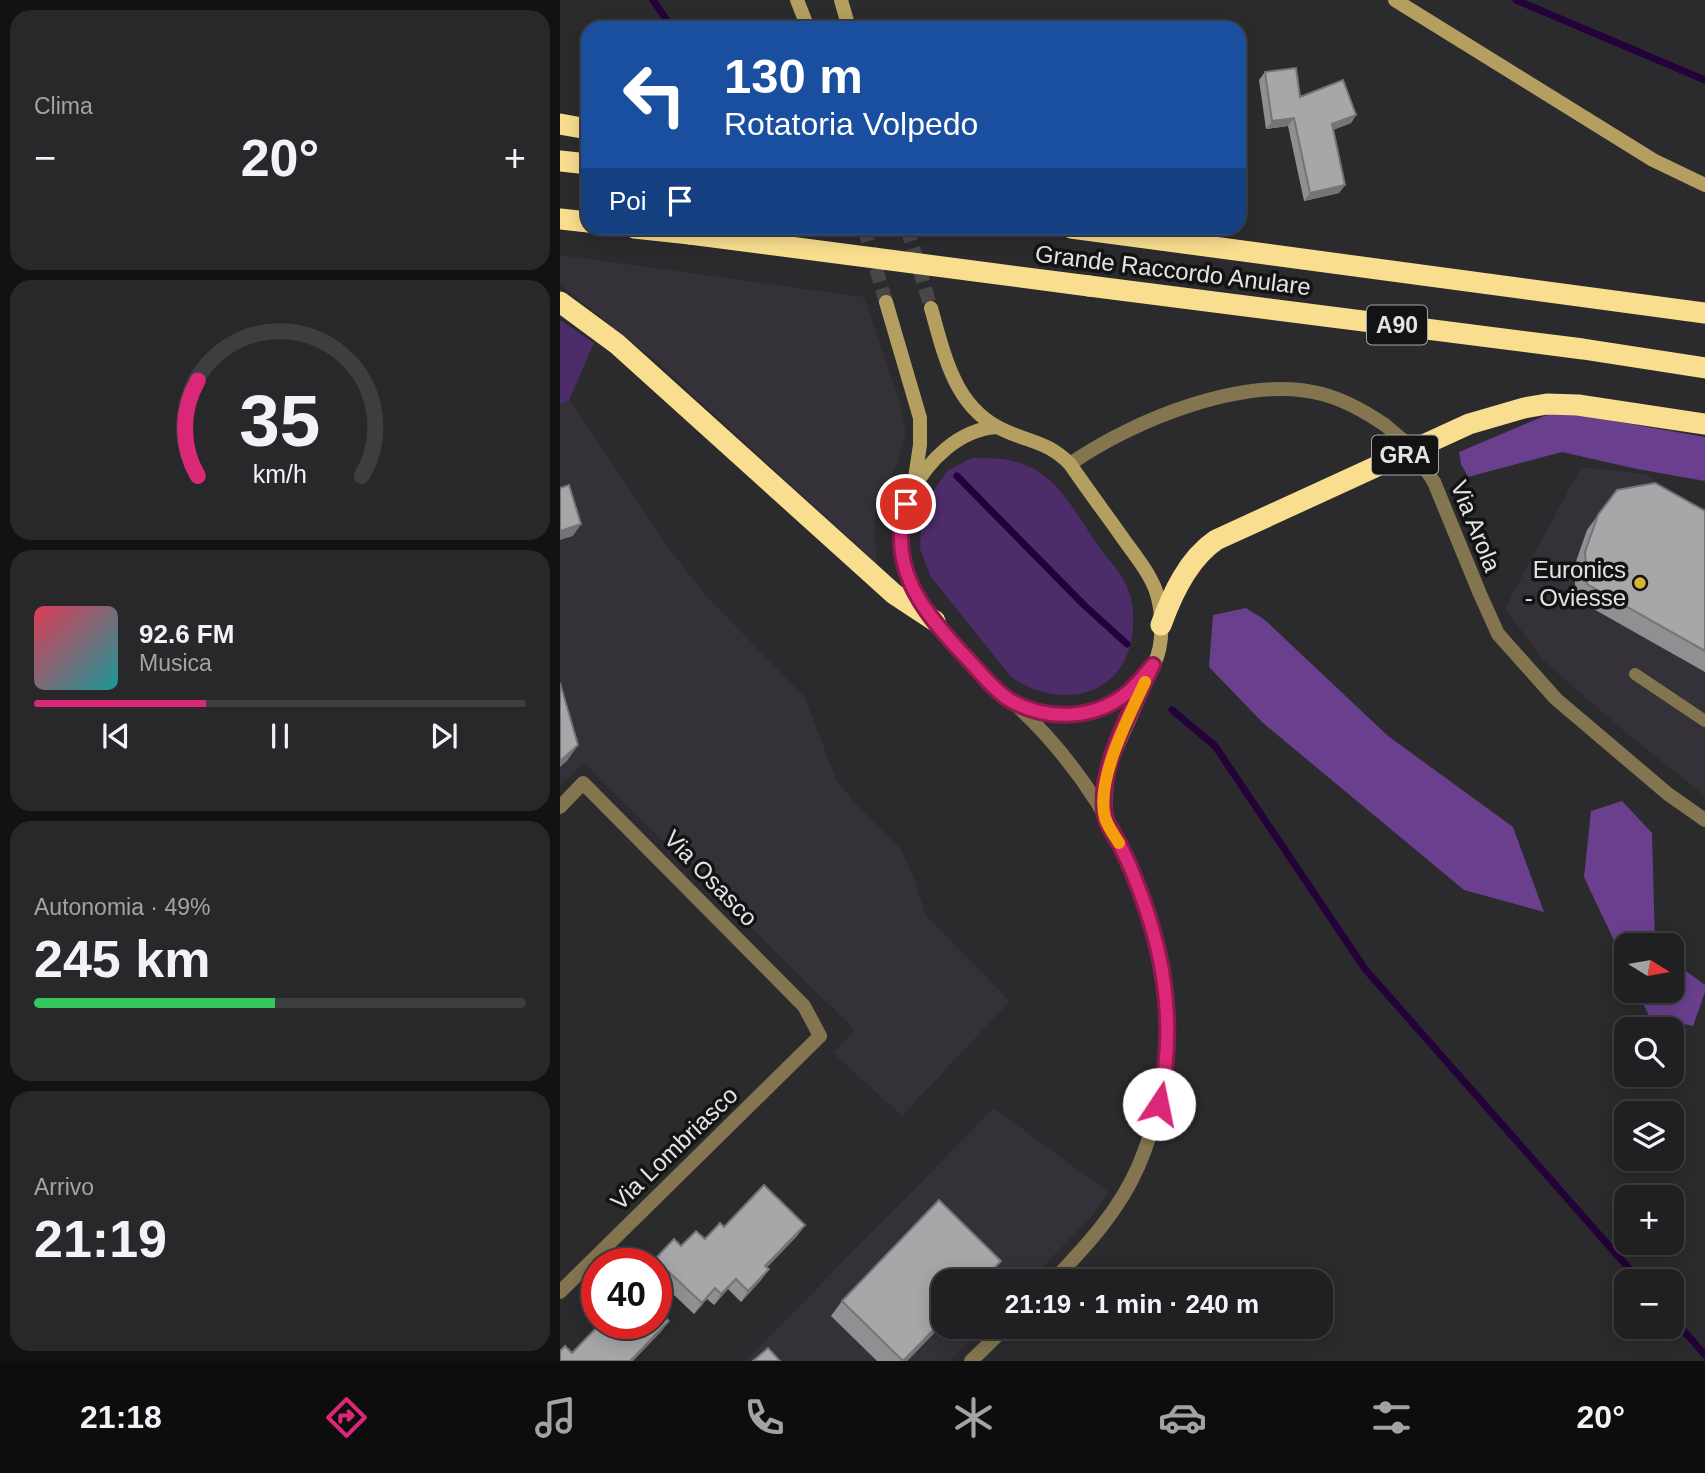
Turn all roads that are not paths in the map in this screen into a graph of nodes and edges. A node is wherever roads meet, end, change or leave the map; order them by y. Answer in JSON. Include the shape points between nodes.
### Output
{"nodes":[{"id":1,"x":797,"y":0,"type":"edge"},
{"id":2,"x":841,"y":0,"type":"edge"},
{"id":3,"x":1395,"y":0,"type":"edge"},
{"id":4,"x":805,"y":21,"type":"edge"},
{"id":5,"x":847,"y":21,"type":"edge"},
{"id":6,"x":560,"y":124,"type":"edge"},
{"id":7,"x":581,"y":128,"type":"edge"},
{"id":8,"x":560,"y":161,"type":"edge"},
{"id":9,"x":581,"y":163,"type":"edge"},
{"id":10,"x":1705,"y":185,"type":"edge"},
{"id":11,"x":560,"y":219,"type":"edge"},
{"id":12,"x":581,"y":221,"type":"edge"},
{"id":13,"x":698,"y":235,"type":"edge"},
{"id":14,"x":1132,"y":235,"type":"edge"},
{"id":15,"x":560,"y":302,"type":"edge"},
{"id":16,"x":886,"y":302,"type":"tunnel mouth"},
{"id":17,"x":930,"y":308,"type":"tunnel mouth"},
{"id":18,"x":1705,"y":313,"type":"edge"},
{"id":19,"x":1705,"y":368,"type":"edge"},
{"id":20,"x":1705,"y":424,"type":"edge"},
{"id":21,"x":996,"y":427,"type":"junction"},
{"id":22,"x":1070,"y":464,"type":"junction"},
{"id":23,"x":913,"y":489,"type":"junction"},
{"id":24,"x":935,"y":621,"type":"junction"},
{"id":25,"x":1161,"y":625,"type":"junction"},
{"id":26,"x":1153,"y":665,"type":"junction"},
{"id":27,"x":1635,"y":674,"type":"dead end"},
{"id":28,"x":1011,"y":701,"type":"junction"},
{"id":29,"x":1705,"y":721,"type":"edge"},
{"id":30,"x":560,"y":807,"type":"edge"},
{"id":31,"x":1105,"y":818,"type":"junction"},
{"id":32,"x":1705,"y":820,"type":"edge"},
{"id":33,"x":820,"y":1036,"type":"joint"},
{"id":34,"x":1064,"y":1269,"type":"edge"},
{"id":35,"x":560,"y":1292,"type":"edge"},
{"id":36,"x":994,"y":1339,"type":"edge"},
{"id":37,"x":971,"y":1361,"type":"edge"}],
"edges":[{"from":1,"to":4,"type":"main road"},
{"from":2,"to":5,"type":"main road"},
{"from":3,"to":10,"type":"main road","via":[[1653,160]]},
{"from":6,"to":7,"type":"highway"},
{"from":8,"to":9,"type":"highway"},
{"from":11,"to":12,"type":"highway"},
{"from":13,"to":19,"type":"highway","name":"Grande Raccordo Anulare","number":"A90","bridge":true},
{"from":14,"to":18,"type":"highway","name":"Grande Raccordo Anulare","number":"A90"},
{"from":15,"to":24,"type":"highway","via":[[617,344],[894,594]]},
{"from":16,"to":23,"type":"main road","via":[[920,418]]},
{"from":17,"to":21,"type":"main road","via":[[958,389],[978,414]]},
{"from":20,"to":25,"type":"highway","number":"GRA","via":[[1547,404],[1469,424],[1216,540],[1202,551],[1179,584]]},
{"from":21,"to":22,"type":"main road","via":[[1042,443]]},
{"from":21,"to":23,"type":"main road","via":[[948,446]]},
{"from":22,"to":25,"type":"main road","via":[[1150,580]]},
{"from":22,"to":32,"type":"street","name":"Via Arola","bridge":true,"via":[[1103,444],[1204,401],[1282,389],[1322,394],[1353,406],[1411,447],[1434,482],[1498,634],[1556,699]]},
{"from":23,"to":24,"type":"main road","via":[[902,520],[901,554],[913,590]]},
{"from":24,"to":28,"type":"main road"},
{"from":25,"to":26,"type":"main road"},
{"from":26,"to":28,"type":"main road","via":[[1126,693],[1090,712],[1054,715]]},
{"from":26,"to":31,"type":"street","via":[[1111,761]]},
{"from":27,"to":29,"type":"lane"},
{"from":28,"to":31,"type":"street","via":[[1064,754]]},
{"from":30,"to":33,"type":"street","name":"Via Osasco","via":[[583,783],[804,1006]]},
{"from":31,"to":34,"type":"street","via":[[1138,885],[1158,946],[1167,993],[1166,1063],[1159,1104],[1138,1168],[1111,1215]]},
{"from":33,"to":35,"type":"street","name":"Via Lombriasco"},
{"from":36,"to":37,"type":"street"}]}
